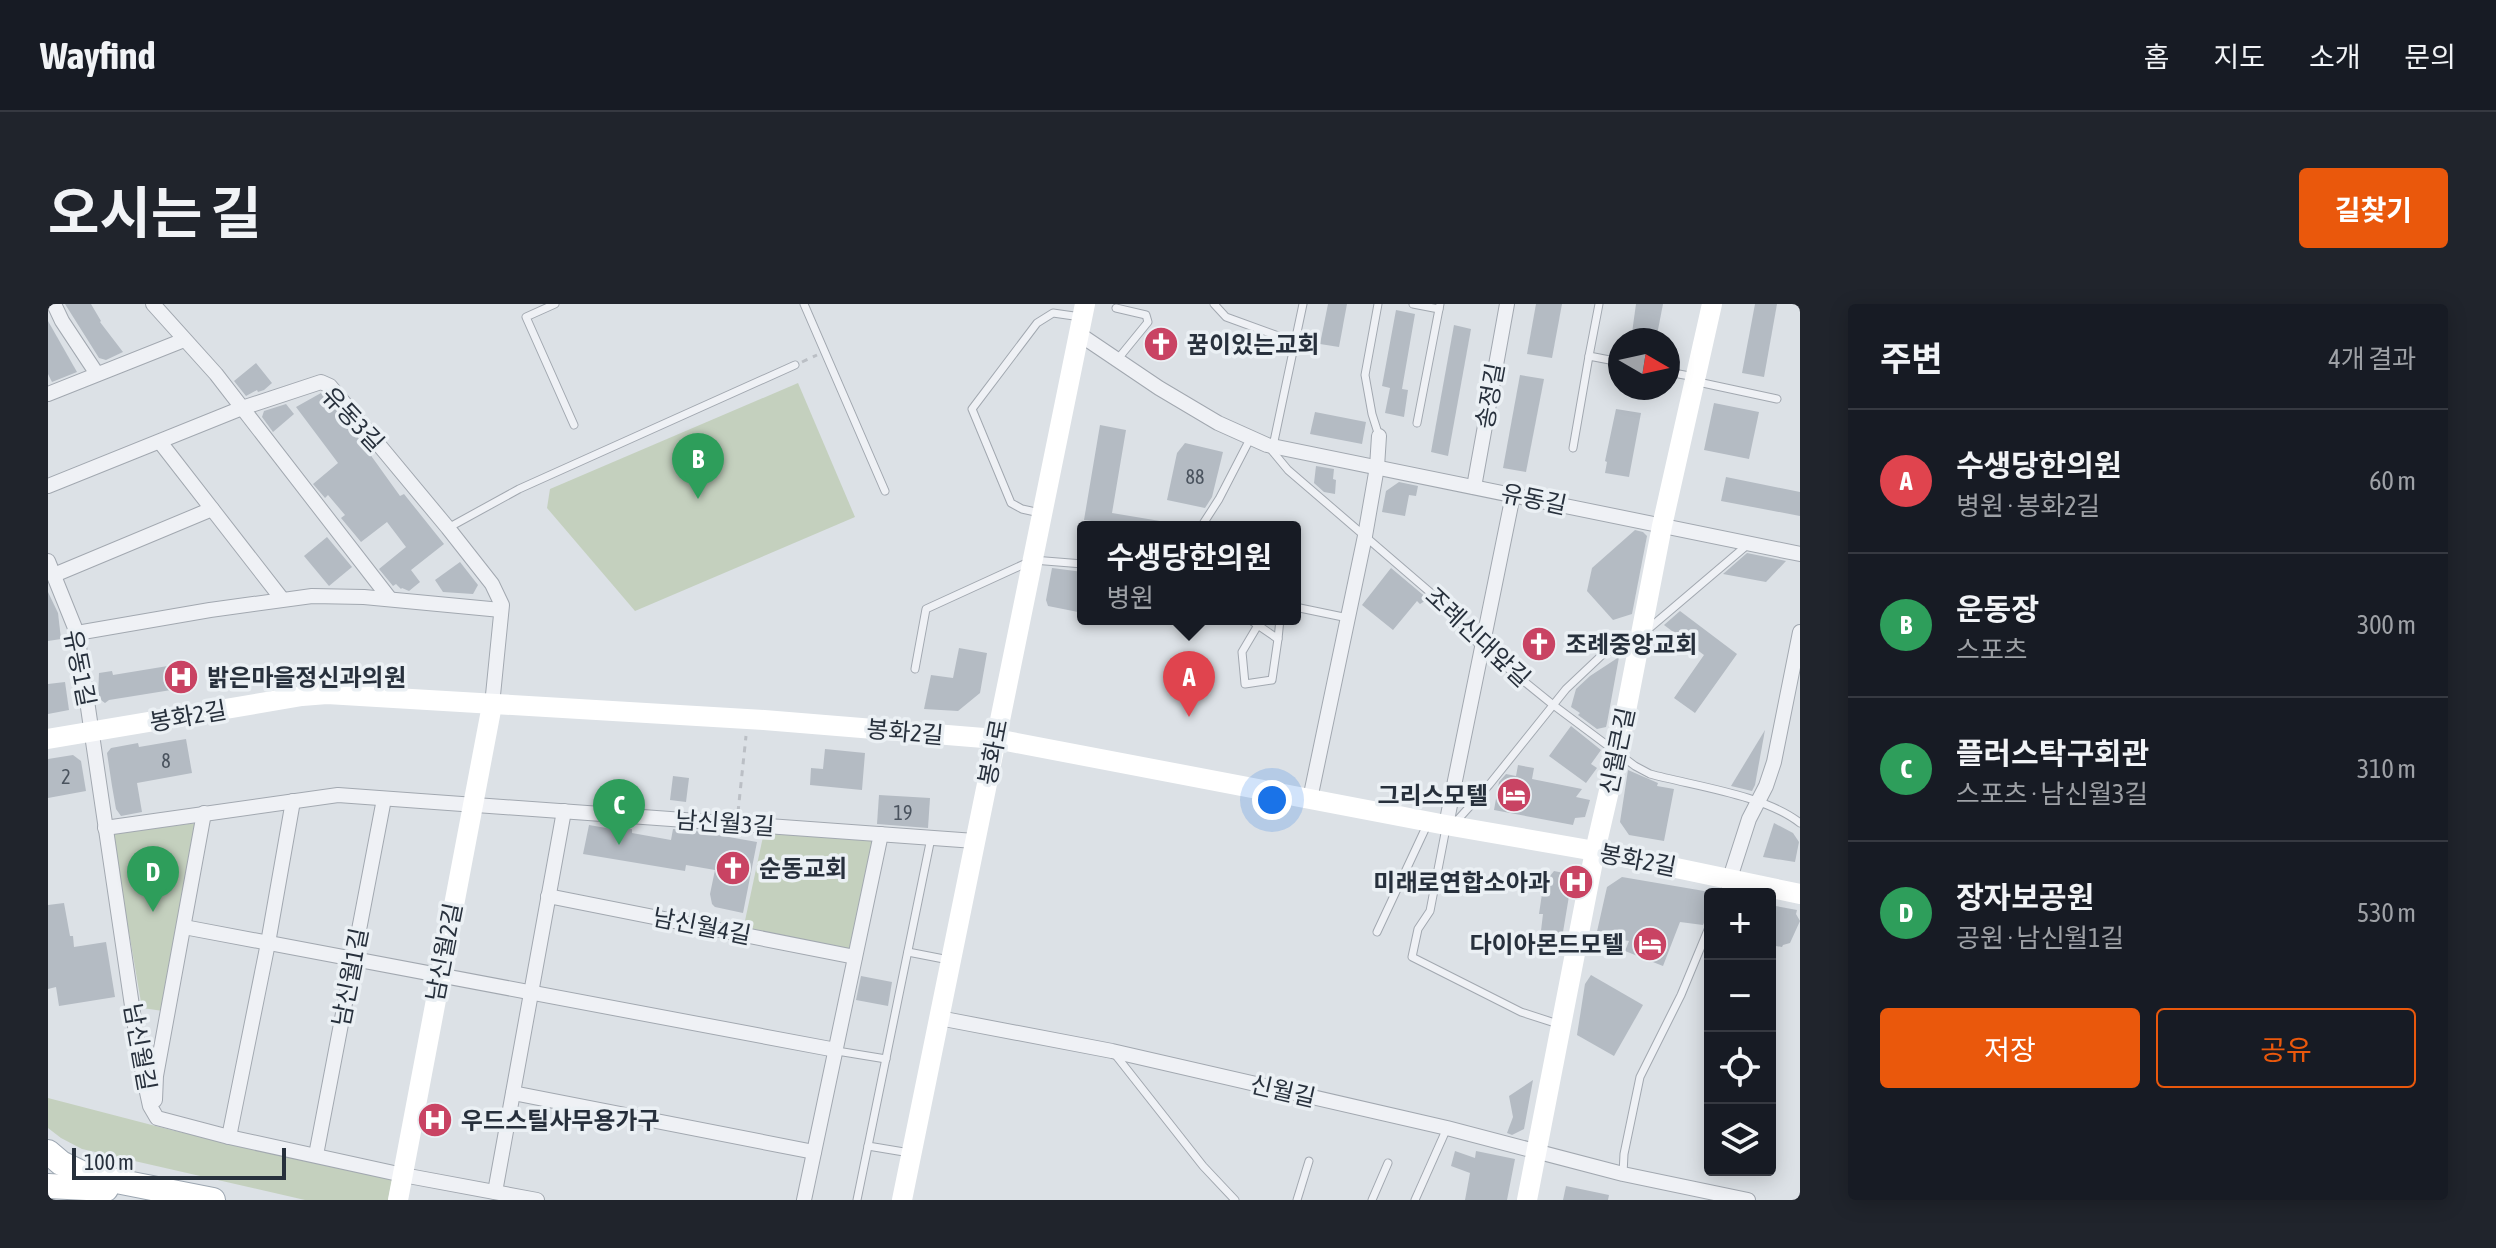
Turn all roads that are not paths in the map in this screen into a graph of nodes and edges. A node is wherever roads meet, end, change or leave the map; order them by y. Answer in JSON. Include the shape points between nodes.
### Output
{"nodes":[{"id":1,"x":54,"y":304,"type":"edge"},
{"id":2,"x":153,"y":304,"type":"edge"},
{"id":3,"x":555,"y":304,"type":"edge"},
{"id":4,"x":804,"y":304,"type":"edge"},
{"id":5,"x":1214,"y":304,"type":"edge"},
{"id":6,"x":1303,"y":304,"type":"edge"},
{"id":7,"x":1378,"y":304,"type":"edge"},
{"id":8,"x":1413,"y":304,"type":"edge"},
{"id":9,"x":1507,"y":304,"type":"edge"},
{"id":10,"x":1599,"y":304,"type":"edge"},
{"id":11,"x":1712,"y":304,"type":"edge"},
{"id":12,"x":1440,"y":306,"type":"edge"},
{"id":13,"x":1116,"y":308,"type":"dead end"},
{"id":14,"x":1083,"y":319,"type":"edge"},
{"id":15,"x":184,"y":340,"type":"junction"},
{"id":16,"x":1295,"y":342,"type":"junction"},
{"id":17,"x":1589,"y":356,"type":"junction"},
{"id":18,"x":1117,"y":360,"type":"junction"},
{"id":19,"x":1608,"y":360,"type":"edge"},
{"id":20,"x":795,"y":365,"type":"road end"},
{"id":21,"x":97,"y":374,"type":"junction"},
{"id":22,"x":1680,"y":375,"type":"edge"},
{"id":23,"x":1696,"y":379,"type":"junction"},
{"id":24,"x":48,"y":394,"type":"edge"},
{"id":25,"x":1777,"y":399,"type":"dead end"},
{"id":26,"x":242,"y":408,"type":"junction"},
{"id":27,"x":1417,"y":423,"type":"dead end"},
{"id":28,"x":574,"y":425,"type":"dead end"},
{"id":29,"x":1379,"y":436,"type":"joint"},
{"id":30,"x":1251,"y":437,"type":"junction"},
{"id":31,"x":160,"y":442,"type":"junction"},
{"id":32,"x":1270,"y":446,"type":"junction"},
{"id":33,"x":1573,"y":448,"type":"dead end"},
{"id":34,"x":1377,"y":467,"type":"junction"},
{"id":35,"x":48,"y":486,"type":"edge"},
{"id":36,"x":1474,"y":487,"type":"junction"},
{"id":37,"x":885,"y":491,"type":"dead end"},
{"id":38,"x":1513,"y":495,"type":"junction"},
{"id":39,"x":212,"y":509,"type":"junction"},
{"id":40,"x":1042,"y":514,"type":"junction"},
{"id":41,"x":1205,"y":521,"type":"edge"},
{"id":42,"x":1662,"y":526,"type":"junction"},
{"id":43,"x":448,"y":528,"type":"junction"},
{"id":44,"x":1365,"y":536,"type":"junction"},
{"id":45,"x":1750,"y":543,"type":"junction"},
{"id":46,"x":1800,"y":554,"type":"edge"},
{"id":47,"x":1033,"y":560,"type":"junction"},
{"id":48,"x":1077,"y":564,"type":"edge"},
{"id":49,"x":51,"y":568,"type":"edge"},
{"id":50,"x":282,"y":599,"type":"junction"},
{"id":51,"x":390,"y":599,"type":"junction"},
{"id":52,"x":1301,"y":608,"type":"edge"},
{"id":53,"x":501,"y":610,"type":"junction"},
{"id":54,"x":1348,"y":618,"type":"junction"},
{"id":55,"x":1258,"y":625,"type":"joint"},
{"id":56,"x":1279,"y":625,"type":"edge"},
{"id":57,"x":1800,"y":632,"type":"edge"},
{"id":58,"x":77,"y":633,"type":"junction"},
{"id":59,"x":1639,"y":637,"type":"junction"},
{"id":60,"x":1278,"y":639,"type":"junction"},
{"id":61,"x":1481,"y":647,"type":"junction"},
{"id":62,"x":915,"y":669,"type":"dead end"},
{"id":63,"x":1552,"y":704,"type":"junction"},
{"id":64,"x":492,"y":705,"type":"junction"},
{"id":65,"x":92,"y":732,"type":"junction"},
{"id":66,"x":48,"y":739,"type":"edge"},
{"id":67,"x":996,"y":739,"type":"junction"},
{"id":68,"x":1618,"y":752,"type":"junction"},
{"id":69,"x":384,"y":799,"type":"junction"},
{"id":70,"x":1310,"y":799,"type":"junction"},
{"id":71,"x":293,"y":801,"type":"junction"},
{"id":72,"x":1759,"y":802,"type":"junction"},
{"id":73,"x":473,"y":804,"type":"junction"},
{"id":74,"x":564,"y":811,"type":"junction"},
{"id":75,"x":204,"y":813,"type":"junction"},
{"id":76,"x":1800,"y":823,"type":"edge"},
{"id":77,"x":1442,"y":824,"type":"junction"},
{"id":78,"x":105,"y":828,"type":"junction"},
{"id":79,"x":881,"y":834,"type":"junction"},
{"id":80,"x":931,"y":838,"type":"junction"},
{"id":81,"x":975,"y":841,"type":"junction"},
{"id":82,"x":1595,"y":851,"type":"junction"},
{"id":83,"x":1726,"y":886,"type":"edge"},
{"id":84,"x":1800,"y":894,"type":"edge"},
{"id":85,"x":548,"y":896,"type":"junction"},
{"id":86,"x":184,"y":927,"type":"junction"},
{"id":87,"x":1377,"y":932,"type":"dead end"},
{"id":88,"x":1704,"y":939,"type":"edge"},
{"id":89,"x":268,"y":943,"type":"junction"},
{"id":90,"x":908,"y":952,"type":"junction"},
{"id":91,"x":855,"y":957,"type":"junction"},
{"id":92,"x":353,"y":960,"type":"junction"},
{"id":93,"x":951,"y":960,"type":"junction"},
{"id":94,"x":440,"y":976,"type":"junction"},
{"id":95,"x":531,"y":992,"type":"junction"},
{"id":96,"x":939,"y":1018,"type":"junction"},
{"id":97,"x":1560,"y":1025,"type":"junction"},
{"id":98,"x":836,"y":1050,"type":"junction"},
{"id":99,"x":1112,"y":1051,"type":"junction"},
{"id":100,"x":886,"y":1059,"type":"junction"},
{"id":101,"x":513,"y":1093,"type":"junction"},
{"id":102,"x":157,"y":1118,"type":"junction"},
{"id":103,"x":1447,"y":1128,"type":"junction"},
{"id":104,"x":229,"y":1137,"type":"junction"},
{"id":105,"x":868,"y":1146,"type":"junction"},
{"id":106,"x":48,"y":1152,"type":"edge"},
{"id":107,"x":814,"y":1152,"type":"junction"},
{"id":108,"x":1536,"y":1152,"type":"junction"},
{"id":109,"x":912,"y":1154,"type":"junction"},
{"id":110,"x":316,"y":1155,"type":"junction"},
{"id":111,"x":1309,"y":1161,"type":"dead end"},
{"id":112,"x":1388,"y":1163,"type":"dead end"},
{"id":113,"x":1623,"y":1174,"type":"junction"},
{"id":114,"x":403,"y":1175,"type":"junction"},
{"id":115,"x":48,"y":1186,"type":"edge"},
{"id":116,"x":141,"y":1186,"type":"junction"},
{"id":117,"x":495,"y":1192,"type":"junction"},
{"id":118,"x":108,"y":1194,"type":"edge"},
{"id":119,"x":213,"y":1200,"type":"edge"},
{"id":120,"x":398,"y":1200,"type":"edge"},
{"id":121,"x":537,"y":1200,"type":"edge"},
{"id":122,"x":804,"y":1200,"type":"edge"},
{"id":123,"x":857,"y":1200,"type":"edge"},
{"id":124,"x":902,"y":1200,"type":"edge"},
{"id":125,"x":1235,"y":1200,"type":"edge"},
{"id":126,"x":1297,"y":1200,"type":"edge"},
{"id":127,"x":1372,"y":1200,"type":"edge"},
{"id":128,"x":1415,"y":1200,"type":"edge"},
{"id":129,"x":1527,"y":1200,"type":"edge"},
{"id":130,"x":1748,"y":1200,"type":"edge"}],
"edges":[{"from":1,"to":21,"type":"street"},
{"from":2,"to":15,"type":"street"},
{"from":3,"to":28,"type":"lane","via":[[526,317]]},
{"from":4,"to":37,"type":"lane"},
{"from":5,"to":16,"type":"lane","via":[[1226,317]]},
{"from":6,"to":16,"type":"lane"},
{"from":7,"to":29,"type":"lane","via":[[1365,375]]},
{"from":8,"to":12,"type":"lane"},
{"from":9,"to":36,"type":"street","name":"송정길"},
{"from":10,"to":17,"type":"lane"},
{"from":11,"to":23,"type":"street","name":"신월큰길"},
{"from":12,"to":27,"type":"lane"},
{"from":13,"to":18,"type":"lane","via":[[1146,315],[1148,322]]},
{"from":14,"to":18,"type":"street","name":"유동길"},
{"from":14,"to":40,"type":"street","name":"봉화로"},
{"from":14,"to":40,"type":"lane","via":[[1053,313],[1037,323],[972,409],[1011,503]]},
{"from":15,"to":21,"type":"street"},
{"from":15,"to":26,"type":"street"},
{"from":16,"to":32,"type":"lane"},
{"from":17,"to":19,"type":"lane"},
{"from":17,"to":33,"type":"lane"},
{"from":18,"to":30,"type":"street","name":"유동길","via":[[1218,423]]},
{"from":20,"to":43,"type":"lane","via":[[519,489]]},
{"from":21,"to":24,"type":"street"},
{"from":22,"to":23,"type":"lane"},
{"from":23,"to":25,"type":"lane"},
{"from":23,"to":42,"type":"street","name":"신월큰길"},
{"from":26,"to":31,"type":"street","name":"유동3길"},
{"from":26,"to":43,"type":"street","name":"유동3길","via":[[321,382],[330,386]]},
{"from":26,"to":51,"type":"street"},
{"from":29,"to":34,"type":"street"},
{"from":30,"to":32,"type":"street","name":"유동길"},
{"from":30,"to":41,"type":"lane"},
{"from":31,"to":35,"type":"street","name":"유동3길"},
{"from":31,"to":39,"type":"street"},
{"from":32,"to":34,"type":"street","name":"유동길"},
{"from":32,"to":44,"type":"lane","name":"조례신대앞길","via":[[1288,470]]},
{"from":34,"to":36,"type":"street","name":"유동길"},
{"from":34,"to":44,"type":"street"},
{"from":36,"to":38,"type":"street","name":"유동길"},
{"from":38,"to":42,"type":"street","name":"유동길"},
{"from":38,"to":61,"type":"street"},
{"from":39,"to":49,"type":"street"},
{"from":39,"to":50,"type":"street"},
{"from":40,"to":47,"type":"street","name":"봉화로"},
{"from":42,"to":45,"type":"street","name":"유동길"},
{"from":42,"to":59,"type":"street","name":"신월큰길"},
{"from":43,"to":53,"type":"street","name":"유동3길","via":[[492,584]]},
{"from":44,"to":54,"type":"street"},
{"from":44,"to":61,"type":"lane","name":"조례신대앞길","via":[[1446,606]]},
{"from":45,"to":46,"type":"street","name":"유동길"},
{"from":45,"to":59,"type":"lane"},
{"from":47,"to":48,"type":"lane"},
{"from":47,"to":62,"type":"lane","via":[[926,609]]},
{"from":47,"to":67,"type":"street","name":"봉화로"},
{"from":49,"to":58,"type":"street","name":"유동1길"},
{"from":50,"to":51,"type":"street"},
{"from":50,"to":58,"type":"street"},
{"from":51,"to":53,"type":"street"},
{"from":52,"to":54,"type":"lane"},
{"from":53,"to":64,"type":"street"},
{"from":54,"to":70,"type":"street"},
{"from":55,"to":60,"type":"lane"},
{"from":55,"to":60,"type":"lane","via":[[1242,652],[1245,684],[1272,680]]},
{"from":56,"to":60,"type":"lane"},
{"from":57,"to":72,"type":"street","via":[[1774,762]]},
{"from":58,"to":65,"type":"street","name":"유동1길"},
{"from":59,"to":63,"type":"lane","via":[[1602,655]]},
{"from":59,"to":68,"type":"street","name":"신월큰길"},
{"from":61,"to":63,"type":"lane","name":"조례신대앞길"},
{"from":61,"to":77,"type":"street"},
{"from":63,"to":68,"type":"lane","name":"조례신대앞길"},
{"from":63,"to":77,"type":"lane","via":[[1489,785]]},
{"from":64,"to":65,"type":"street","name":"봉화2길","via":[[327,694]]},
{"from":64,"to":67,"type":"street","name":"봉화2길"},
{"from":64,"to":73,"type":"street","name":"남신월2길"},
{"from":65,"to":66,"type":"street","name":"봉화2길"},
{"from":65,"to":78,"type":"street","name":"남신월길"},
{"from":67,"to":70,"type":"street","name":"봉화2길"},
{"from":67,"to":81,"type":"street","name":"봉화로"},
{"from":68,"to":72,"type":"lane","name":"조례신대앞길","via":[[1650,774]]},
{"from":68,"to":82,"type":"street","name":"신월큰길"},
{"from":69,"to":71,"type":"street","via":[[338,795]]},
{"from":69,"to":73,"type":"street"},
{"from":69,"to":92,"type":"street","name":"남신월1길"},
{"from":70,"to":77,"type":"street","name":"봉화2길"},
{"from":71,"to":75,"type":"street"},
{"from":71,"to":89,"type":"street"},
{"from":72,"to":76,"type":"lane","name":"조례신대앞길"},
{"from":72,"to":83,"type":"street"},
{"from":73,"to":74,"type":"street","name":"남신월3길"},
{"from":73,"to":94,"type":"street","name":"남신월2길"},
{"from":74,"to":79,"type":"street","name":"남신월3길"},
{"from":74,"to":85,"type":"street"},
{"from":75,"to":78,"type":"street"},
{"from":75,"to":86,"type":"street"},
{"from":77,"to":82,"type":"street","name":"봉화2길"},
{"from":77,"to":87,"type":"lane","via":[[1403,881]]},
{"from":77,"to":97,"type":"lane","via":[[1430,911],[1418,929],[1412,957],[1521,1012]]},
{"from":78,"to":102,"type":"street","name":"남신월길","via":[[140,1060]]},
{"from":79,"to":80,"type":"street","name":"남신월3길"},
{"from":79,"to":91,"type":"street"},
{"from":80,"to":81,"type":"street","name":"남신월3길"},
{"from":80,"to":90,"type":"lane"},
{"from":81,"to":93,"type":"street","name":"봉화로"},
{"from":82,"to":83,"type":"street","name":"봉화2길"},
{"from":82,"to":97,"type":"street","name":"신월큰길"},
{"from":83,"to":84,"type":"street","name":"봉화2길"},
{"from":85,"to":91,"type":"street","name":"남신월4길"},
{"from":85,"to":95,"type":"street"},
{"from":86,"to":89,"type":"street"},
{"from":86,"to":102,"type":"street","via":[[154,1091]]},
{"from":88,"to":113,"type":"lane","via":[[1640,1077]]},
{"from":89,"to":92,"type":"street"},
{"from":89,"to":104,"type":"street"},
{"from":90,"to":93,"type":"lane"},
{"from":90,"to":100,"type":"lane"},
{"from":91,"to":98,"type":"street"},
{"from":92,"to":94,"type":"street"},
{"from":92,"to":110,"type":"street","name":"남신월1길"},
{"from":93,"to":96,"type":"street","name":"봉화로"},
{"from":94,"to":95,"type":"street"},
{"from":94,"to":114,"type":"street","name":"남신월2길"},
{"from":95,"to":98,"type":"street"},
{"from":95,"to":101,"type":"street"},
{"from":96,"to":99,"type":"street","name":"신월길"},
{"from":96,"to":109,"type":"street","name":"봉화로"},
{"from":97,"to":108,"type":"street","name":"신월큰길"},
{"from":98,"to":100,"type":"lane"},
{"from":98,"to":107,"type":"street"},
{"from":99,"to":103,"type":"street","name":"신월길"},
{"from":99,"to":125,"type":"lane"},
{"from":100,"to":105,"type":"lane"},
{"from":101,"to":107,"type":"street"},
{"from":101,"to":117,"type":"street"},
{"from":102,"to":104,"type":"street","name":"남신월길"},
{"from":103,"to":108,"type":"street","name":"신월길"},
{"from":103,"to":128,"type":"lane"},
{"from":104,"to":110,"type":"street","name":"남신월길"},
{"from":105,"to":109,"type":"lane"},
{"from":105,"to":123,"type":"lane"},
{"from":106,"to":116,"type":"main road","via":[[86,1175]]},
{"from":107,"to":122,"type":"street"},
{"from":108,"to":113,"type":"street","name":"신월길"},
{"from":108,"to":129,"type":"street","name":"신월큰길"},
{"from":109,"to":124,"type":"street","name":"봉화로"},
{"from":110,"to":114,"type":"street","name":"남신월길"},
{"from":111,"to":126,"type":"lane"},
{"from":112,"to":127,"type":"lane"},
{"from":113,"to":130,"type":"street","name":"신월길"},
{"from":114,"to":117,"type":"street","name":"남신월길"},
{"from":114,"to":120,"type":"street","name":"남신월2길"},
{"from":115,"to":118,"type":"main road"},
{"from":116,"to":118,"type":"main road"},
{"from":116,"to":119,"type":"main road"},
{"from":117,"to":121,"type":"street","name":"남신월길"}]}
